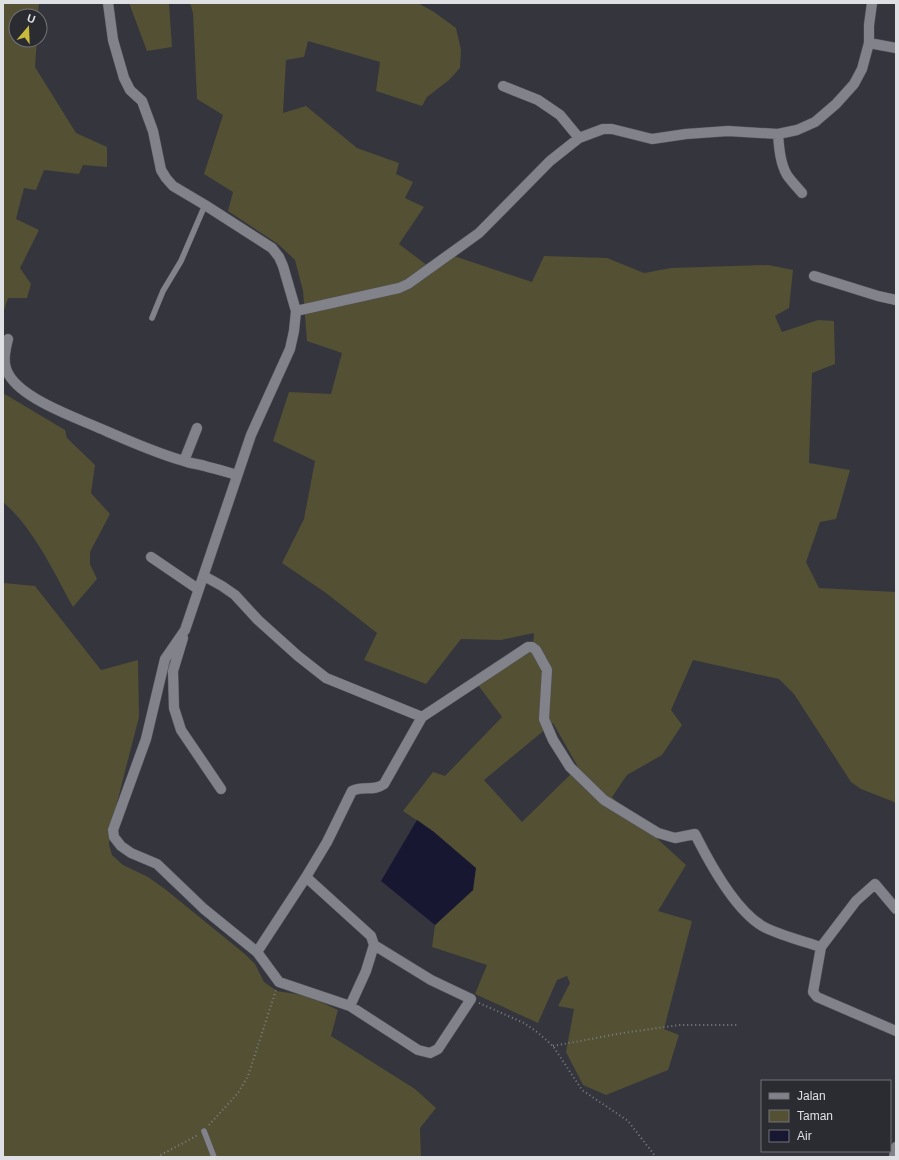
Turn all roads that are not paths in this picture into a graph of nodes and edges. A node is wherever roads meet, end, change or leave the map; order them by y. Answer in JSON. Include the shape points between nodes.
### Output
{"nodes":[{"id":1,"x":108,"y":3,"type":"edge"},
{"id":2,"x":872,"y":3,"type":"edge"},
{"id":3,"x":870,"y":43,"type":"junction"},
{"id":4,"x":896,"y":48,"type":"edge"},
{"id":5,"x":503,"y":86,"type":"dead end"},
{"id":6,"x":778,"y":134,"type":"junction"},
{"id":7,"x":579,"y":138,"type":"junction"},
{"id":8,"x":802,"y":193,"type":"dead end"},
{"id":9,"x":205,"y":205,"type":"junction"},
{"id":10,"x":814,"y":276,"type":"dead end"},
{"id":11,"x":896,"y":300,"type":"edge"},
{"id":12,"x":296,"y":311,"type":"junction"},
{"id":13,"x":152,"y":318,"type":"dead end"},
{"id":14,"x":8,"y":340,"type":"dead end"},
{"id":15,"x":197,"y":428,"type":"dead end"},
{"id":16,"x":184,"y":461,"type":"junction"},
{"id":17,"x":236,"y":475,"type":"junction"},
{"id":18,"x":151,"y":557,"type":"dead end"},
{"id":19,"x":204,"y":576,"type":"junction"},
{"id":20,"x":198,"y":589,"type":"junction"},
{"id":21,"x":185,"y":630,"type":"junction"},
{"id":22,"x":422,"y":717,"type":"junction"},
{"id":23,"x":221,"y":789,"type":"dead end"},
{"id":24,"x":306,"y":877,"type":"junction"},
{"id":25,"x":896,"y":909,"type":"edge"},
{"id":26,"x":374,"y":945,"type":"junction"},
{"id":27,"x":821,"y":947,"type":"junction"},
{"id":28,"x":256,"y":952,"type":"junction"},
{"id":29,"x":350,"y":1006,"type":"junction"},
{"id":30,"x":896,"y":1031,"type":"edge"},
{"id":31,"x":204,"y":1131,"type":"road end"},
{"id":32,"x":896,"y":1147,"type":"edge"},
{"id":33,"x":214,"y":1157,"type":"edge"},
{"id":34,"x":894,"y":1157,"type":"edge"}],
"edges":[{"from":1,"to":9,"type":"street","via":[[113,40],[124,78],[130,90],[142,101],[153,131],[161,170],[173,186]]},
{"from":2,"to":3,"type":"street"},
{"from":3,"to":4,"type":"street"},
{"from":3,"to":6,"type":"street","via":[[854,84],[836,104],[815,122],[797,130]]},
{"from":5,"to":7,"type":"street","via":[[538,100],[560,115]]},
{"from":6,"to":7,"type":"street","via":[[728,131],[652,139],[603,129]]},
{"from":6,"to":8,"type":"street","via":[[783,166]]},
{"from":7,"to":12,"type":"street","via":[[550,161],[479,233],[408,284]]},
{"from":9,"to":12,"type":"street","via":[[272,248],[279,256]]},
{"from":9,"to":13,"type":"lane","via":[[182,261],[163,291]]},
{"from":10,"to":11,"type":"street"},
{"from":12,"to":17,"type":"street","via":[[290,349]]},
{"from":14,"to":16,"type":"street","via":[[5,365],[9,375],[30,395],[59,411],[133,443]]},
{"from":15,"to":16,"type":"street"},
{"from":16,"to":17,"type":"street"},
{"from":17,"to":19,"type":"street"},
{"from":18,"to":20,"type":"street"},
{"from":19,"to":20,"type":"street"},
{"from":19,"to":22,"type":"street","via":[[235,595],[258,620],[326,678]]},
{"from":20,"to":21,"type":"street"},
{"from":21,"to":23,"type":"street","via":[[173,671],[174,708],[181,730]]},
{"from":21,"to":28,"type":"street","via":[[165,658],[146,738],[113,830],[114,837],[131,853],[157,864],[204,909]]},
{"from":22,"to":24,"type":"street","via":[[384,784],[378,788],[358,788],[352,791],[327,842]]},
{"from":22,"to":27,"type":"street","via":[[528,647],[532,647],[547,670],[544,719],[553,740],[570,767],[604,800],[658,833],[675,838],[695,834],[709,863],[750,916],[765,928]]},
{"from":24,"to":26,"type":"street","via":[[370,936]]},
{"from":24,"to":28,"type":"street"},
{"from":25,"to":27,"type":"street","via":[[875,884],[856,901]]},
{"from":26,"to":29,"type":"street","via":[[366,971]]},
{"from":26,"to":29,"type":"street","via":[[431,980],[471,999],[438,1049],[430,1053],[418,1050]]},
{"from":27,"to":30,"type":"street","via":[[813,992],[817,997]]},
{"from":28,"to":29,"type":"street","via":[[279,982]]},
{"from":31,"to":33,"type":"lane"},
{"from":32,"to":34,"type":"street"}]}
